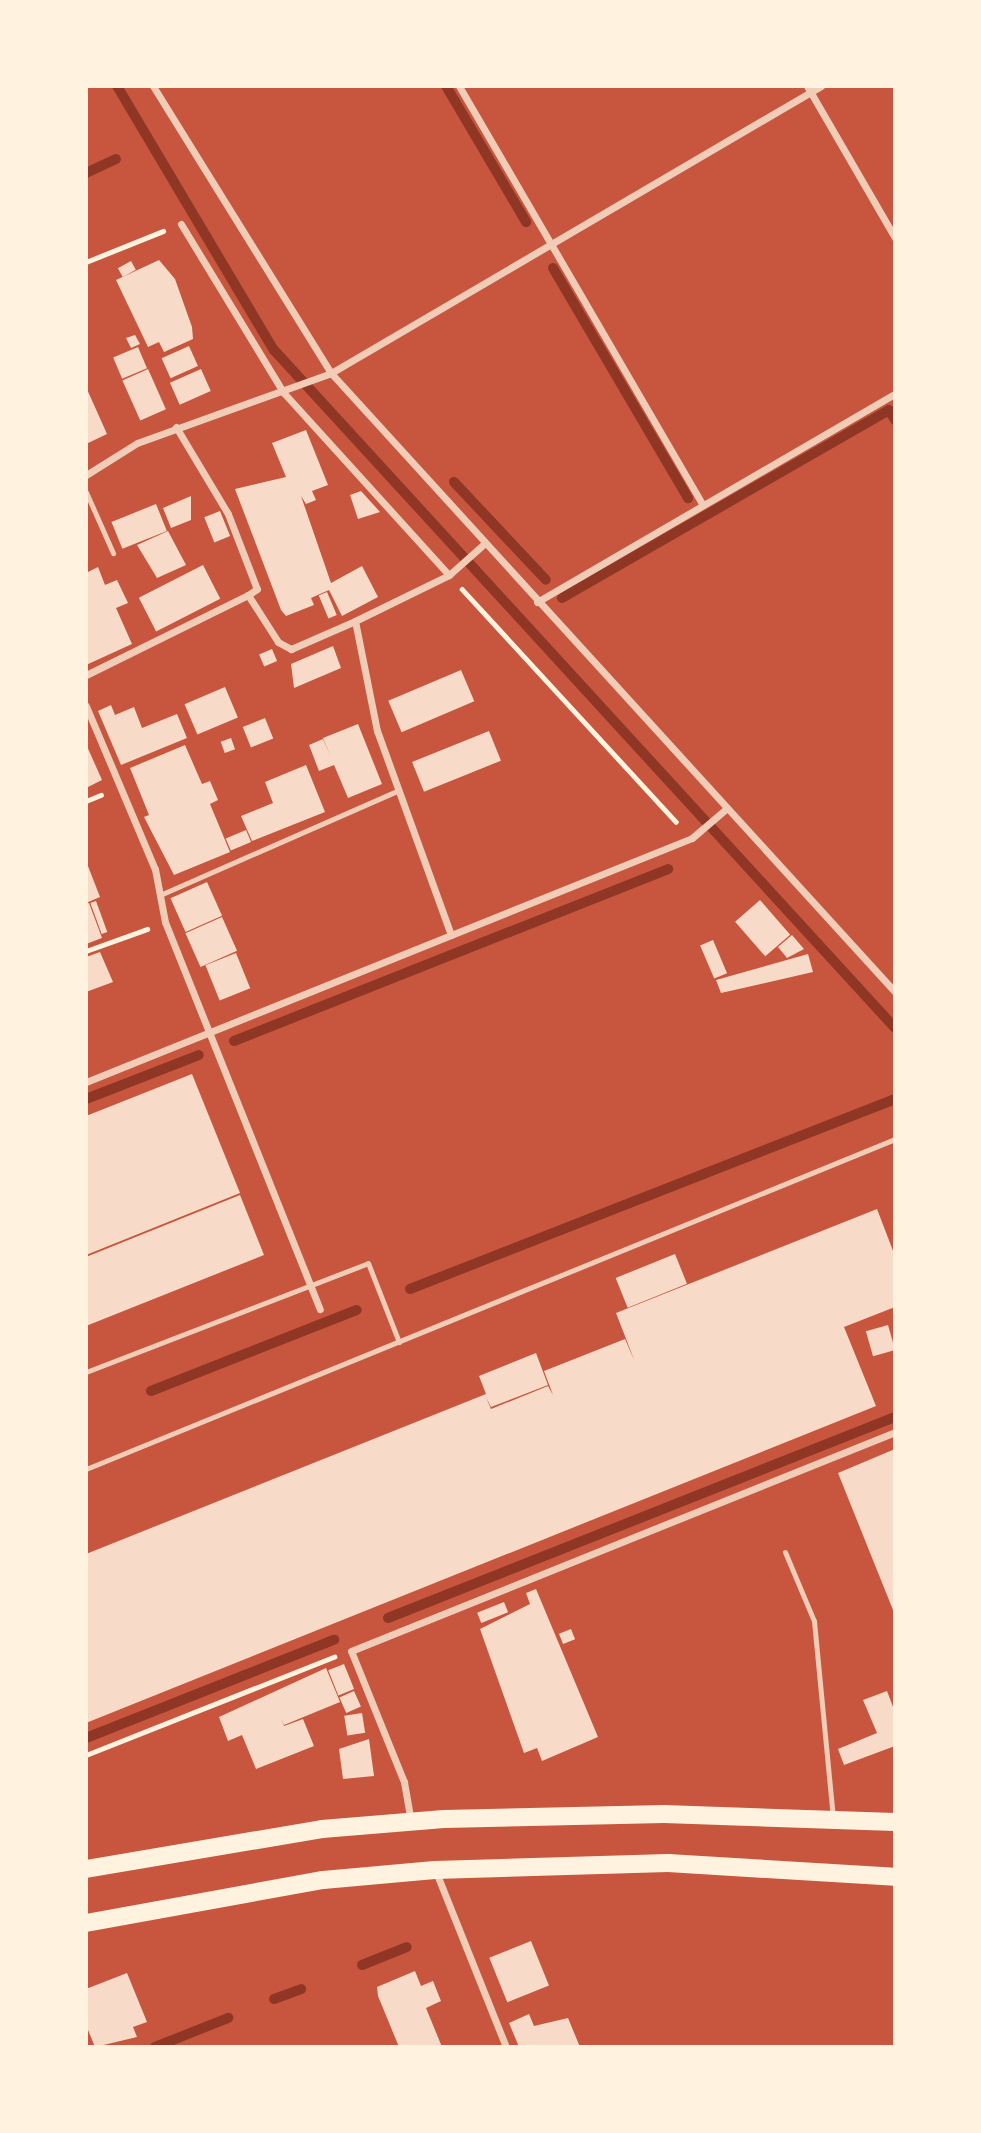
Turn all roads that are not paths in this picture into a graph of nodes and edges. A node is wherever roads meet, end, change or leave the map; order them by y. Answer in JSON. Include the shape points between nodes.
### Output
{"nodes":[{"id":1,"x":153,"y":86,"type":"edge"},
{"id":2,"x":459,"y":86,"type":"edge"},
{"id":3,"x":821,"y":86,"type":"edge"},
{"id":4,"x":809,"y":89,"type":"edge"},
{"id":5,"x":181,"y":224,"type":"road end"},
{"id":6,"x":895,"y":238,"type":"edge"},
{"id":7,"x":552,"y":244,"type":"junction"},
{"id":8,"x":331,"y":373,"type":"junction"},
{"id":9,"x":285,"y":391,"type":"junction"},
{"id":10,"x":895,"y":394,"type":"edge"},
{"id":11,"x":176,"y":427,"type":"junction"},
{"id":12,"x":86,"y":475,"type":"edge"},
{"id":13,"x":86,"y":492,"type":"edge"},
{"id":14,"x":702,"y":503,"type":"junction"},
{"id":15,"x":485,"y":543,"type":"junction"},
{"id":16,"x":113,"y":553,"type":"dead end"},
{"id":17,"x":451,"y":574,"type":"junction"},
{"id":18,"x":248,"y":595,"type":"junction"},
{"id":19,"x":537,"y":602,"type":"junction"},
{"id":20,"x":355,"y":621,"type":"junction"},
{"id":21,"x":86,"y":675,"type":"edge"},
{"id":22,"x":86,"y":706,"type":"edge"},
{"id":23,"x":399,"y":790,"type":"junction"},
{"id":24,"x":727,"y":808,"type":"junction"},
{"id":25,"x":160,"y":895,"type":"junction"},
{"id":26,"x":451,"y":935,"type":"junction"},
{"id":27,"x":895,"y":992,"type":"edge"},
{"id":28,"x":211,"y":1033,"type":"junction"},
{"id":29,"x":86,"y":1082,"type":"edge"},
{"id":30,"x":895,"y":1139,"type":"edge"},
{"id":31,"x":311,"y":1286,"type":"junction"},
{"id":32,"x":320,"y":1309,"type":"dead end"},
{"id":33,"x":399,"y":1342,"type":"junction"},
{"id":34,"x":86,"y":1372,"type":"edge"},
{"id":35,"x":895,"y":1432,"type":"edge"},
{"id":36,"x":86,"y":1469,"type":"edge"},
{"id":37,"x":785,"y":1552,"type":"dead end"},
{"id":38,"x":833,"y":1818,"type":"junction"},
{"id":39,"x":411,"y":1822,"type":"junction"},
{"id":40,"x":895,"y":1822,"type":"edge"},
{"id":41,"x":86,"y":1869,"type":"edge"},
{"id":42,"x":435,"y":1870,"type":"junction"},
{"id":43,"x":895,"y":1877,"type":"edge"},
{"id":44,"x":86,"y":1923,"type":"edge"},
{"id":45,"x":506,"y":2047,"type":"edge"}],
"edges":[{"from":1,"to":8,"type":"street"},
{"from":2,"to":7,"type":"street"},
{"from":3,"to":4,"type":"street"},
{"from":4,"to":6,"type":"street"},
{"from":4,"to":7,"type":"street"},
{"from":5,"to":9,"type":"street"},
{"from":7,"to":8,"type":"street"},
{"from":7,"to":14,"type":"street"},
{"from":8,"to":9,"type":"street"},
{"from":8,"to":15,"type":"street"},
{"from":9,"to":11,"type":"street"},
{"from":9,"to":17,"type":"street"},
{"from":10,"to":14,"type":"street"},
{"from":11,"to":12,"type":"street"},
{"from":11,"to":18,"type":"street","via":[[228,514],[257,589]]},
{"from":13,"to":16,"type":"lane"},
{"from":14,"to":19,"type":"street"},
{"from":15,"to":17,"type":"street"},
{"from":15,"to":19,"type":"street"},
{"from":17,"to":20,"type":"street"},
{"from":18,"to":20,"type":"street","via":[[278,642],[291,649]]},
{"from":18,"to":21,"type":"street"},
{"from":19,"to":24,"type":"street"},
{"from":20,"to":23,"type":"street","via":[[377,731]]},
{"from":22,"to":25,"type":"street"},
{"from":23,"to":25,"type":"lane"},
{"from":23,"to":26,"type":"street"},
{"from":24,"to":26,"type":"street","via":[[691,839]]},
{"from":24,"to":27,"type":"street"},
{"from":25,"to":28,"type":"street","via":[[165,922]]},
{"from":26,"to":28,"type":"street"},
{"from":28,"to":29,"type":"street"},
{"from":28,"to":31,"type":"street"},
{"from":30,"to":33,"type":"lane"},
{"from":31,"to":32,"type":"street"},
{"from":31,"to":33,"type":"lane","via":[[369,1263]]},
{"from":31,"to":34,"type":"lane"},
{"from":33,"to":36,"type":"lane"},
{"from":35,"to":39,"type":"street","via":[[351,1651],[404,1782]]},
{"from":37,"to":38,"type":"lane","via":[[814,1621]]},
{"from":38,"to":39,"type":"main road","via":[[624,1813]]},
{"from":38,"to":40,"type":"main road"},
{"from":39,"to":41,"type":"main road","via":[[322,1829]]},
{"from":42,"to":43,"type":"main road","via":[[668,1863]]},
{"from":42,"to":44,"type":"main road","via":[[323,1880]]},
{"from":42,"to":45,"type":"street"}]}
